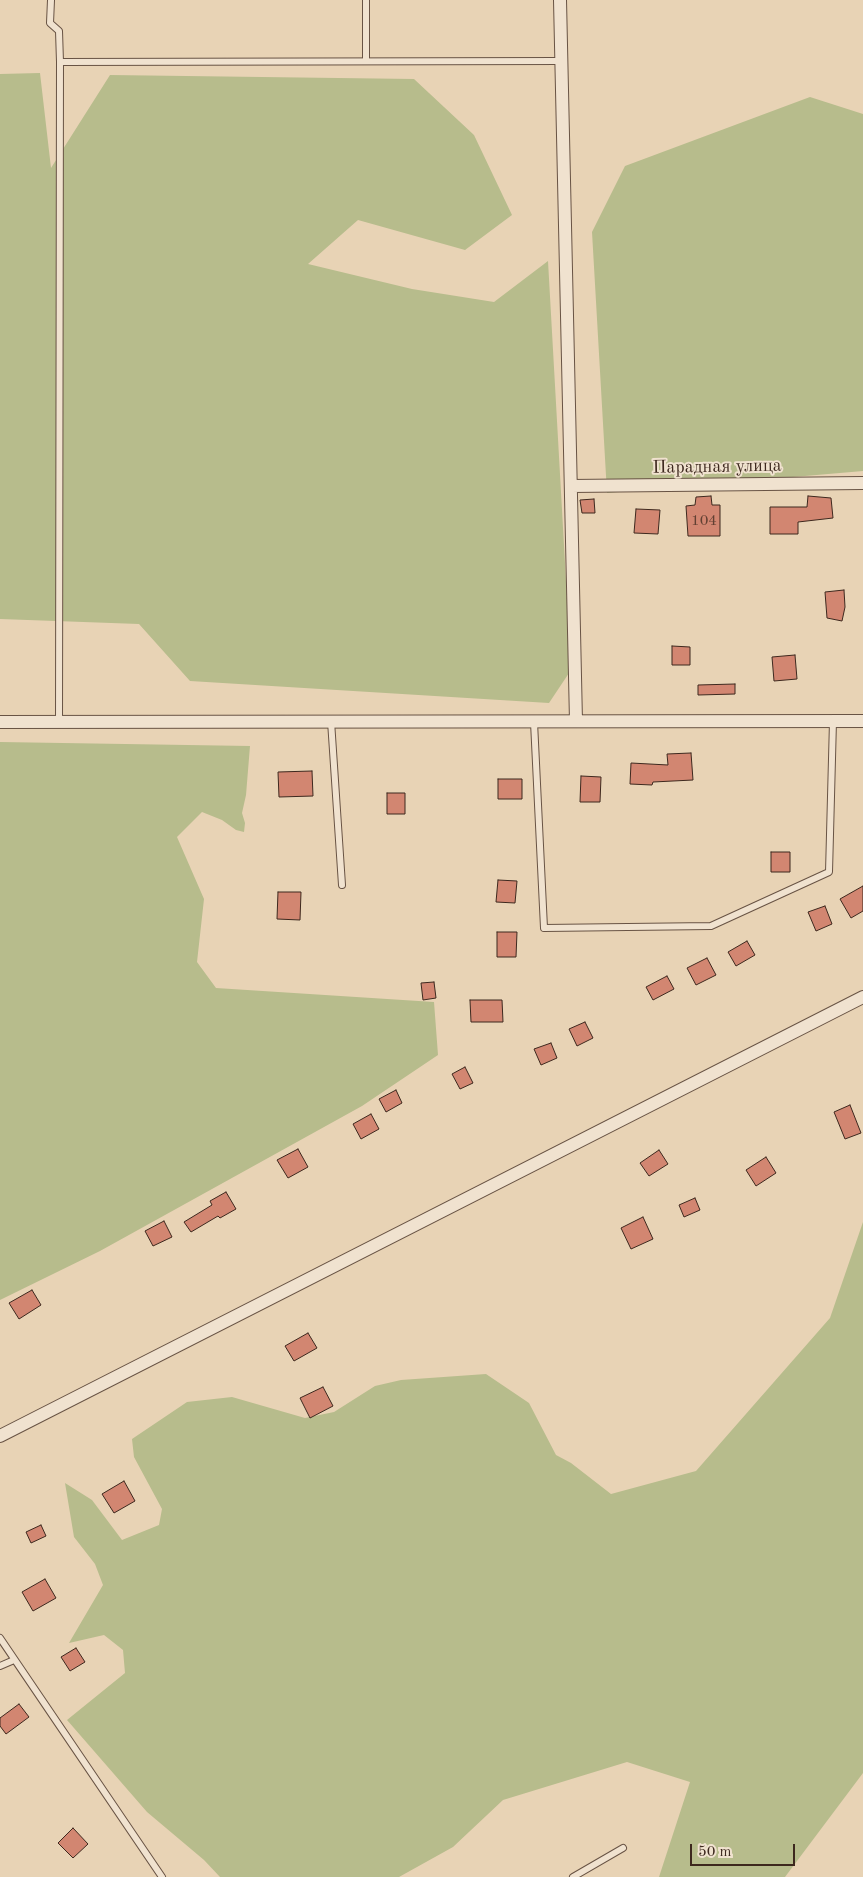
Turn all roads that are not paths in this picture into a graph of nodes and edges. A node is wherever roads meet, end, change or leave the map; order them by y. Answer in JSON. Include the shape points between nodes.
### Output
{"nodes":[{"id":1,"x":51,"y":0,"type":"edge"},
{"id":2,"x":366,"y":0,"type":"edge"},
{"id":3,"x":560,"y":0,"type":"edge"},
{"id":4,"x":366,"y":61,"type":"junction"},
{"id":5,"x":562,"y":61,"type":"junction"},
{"id":6,"x":60,"y":62,"type":"junction"},
{"id":7,"x":863,"y":483,"type":"edge"},
{"id":8,"x":571,"y":486,"type":"junction"},
{"id":9,"x":331,"y":720,"type":"junction"},
{"id":10,"x":59,"y":721,"type":"junction"},
{"id":11,"x":576,"y":721,"type":"junction"},
{"id":12,"x":833,"y":721,"type":"junction"},
{"id":13,"x":863,"y":721,"type":"edge"},
{"id":14,"x":0,"y":722,"type":"edge"},
{"id":15,"x":534,"y":722,"type":"junction"},
{"id":16,"x":342,"y":885,"type":"dead end"},
{"id":17,"x":863,"y":997,"type":"edge"},
{"id":18,"x":0,"y":1436,"type":"edge"},
{"id":19,"x":0,"y":1638,"type":"edge"},
{"id":20,"x":14,"y":1660,"type":"junction"},
{"id":21,"x":0,"y":1666,"type":"edge"},
{"id":22,"x":623,"y":1848,"type":"dead end"},
{"id":23,"x":162,"y":1877,"type":"edge"},
{"id":24,"x":573,"y":1877,"type":"edge"}],
"edges":[{"from":1,"to":6,"type":"lane","via":[[50,23],[59,31]]},
{"from":2,"to":4,"type":"lane"},
{"from":3,"to":5,"type":"street"},
{"from":4,"to":5,"type":"lane"},
{"from":4,"to":6,"type":"lane"},
{"from":5,"to":8,"type":"street"},
{"from":6,"to":10,"type":"lane"},
{"from":7,"to":8,"type":"street","name":"Парадная улица"},
{"from":8,"to":11,"type":"street"},
{"from":9,"to":10,"type":"street"},
{"from":9,"to":15,"type":"street"},
{"from":9,"to":16,"type":"lane"},
{"from":10,"to":14,"type":"street"},
{"from":11,"to":12,"type":"street"},
{"from":11,"to":15,"type":"street"},
{"from":12,"to":13,"type":"street"},
{"from":12,"to":15,"type":"lane","via":[[829,872],[711,926],[544,928]]},
{"from":17,"to":18,"type":"street"},
{"from":19,"to":20,"type":"lane"},
{"from":20,"to":21,"type":"lane"},
{"from":20,"to":23,"type":"lane"},
{"from":22,"to":24,"type":"lane"}]}
